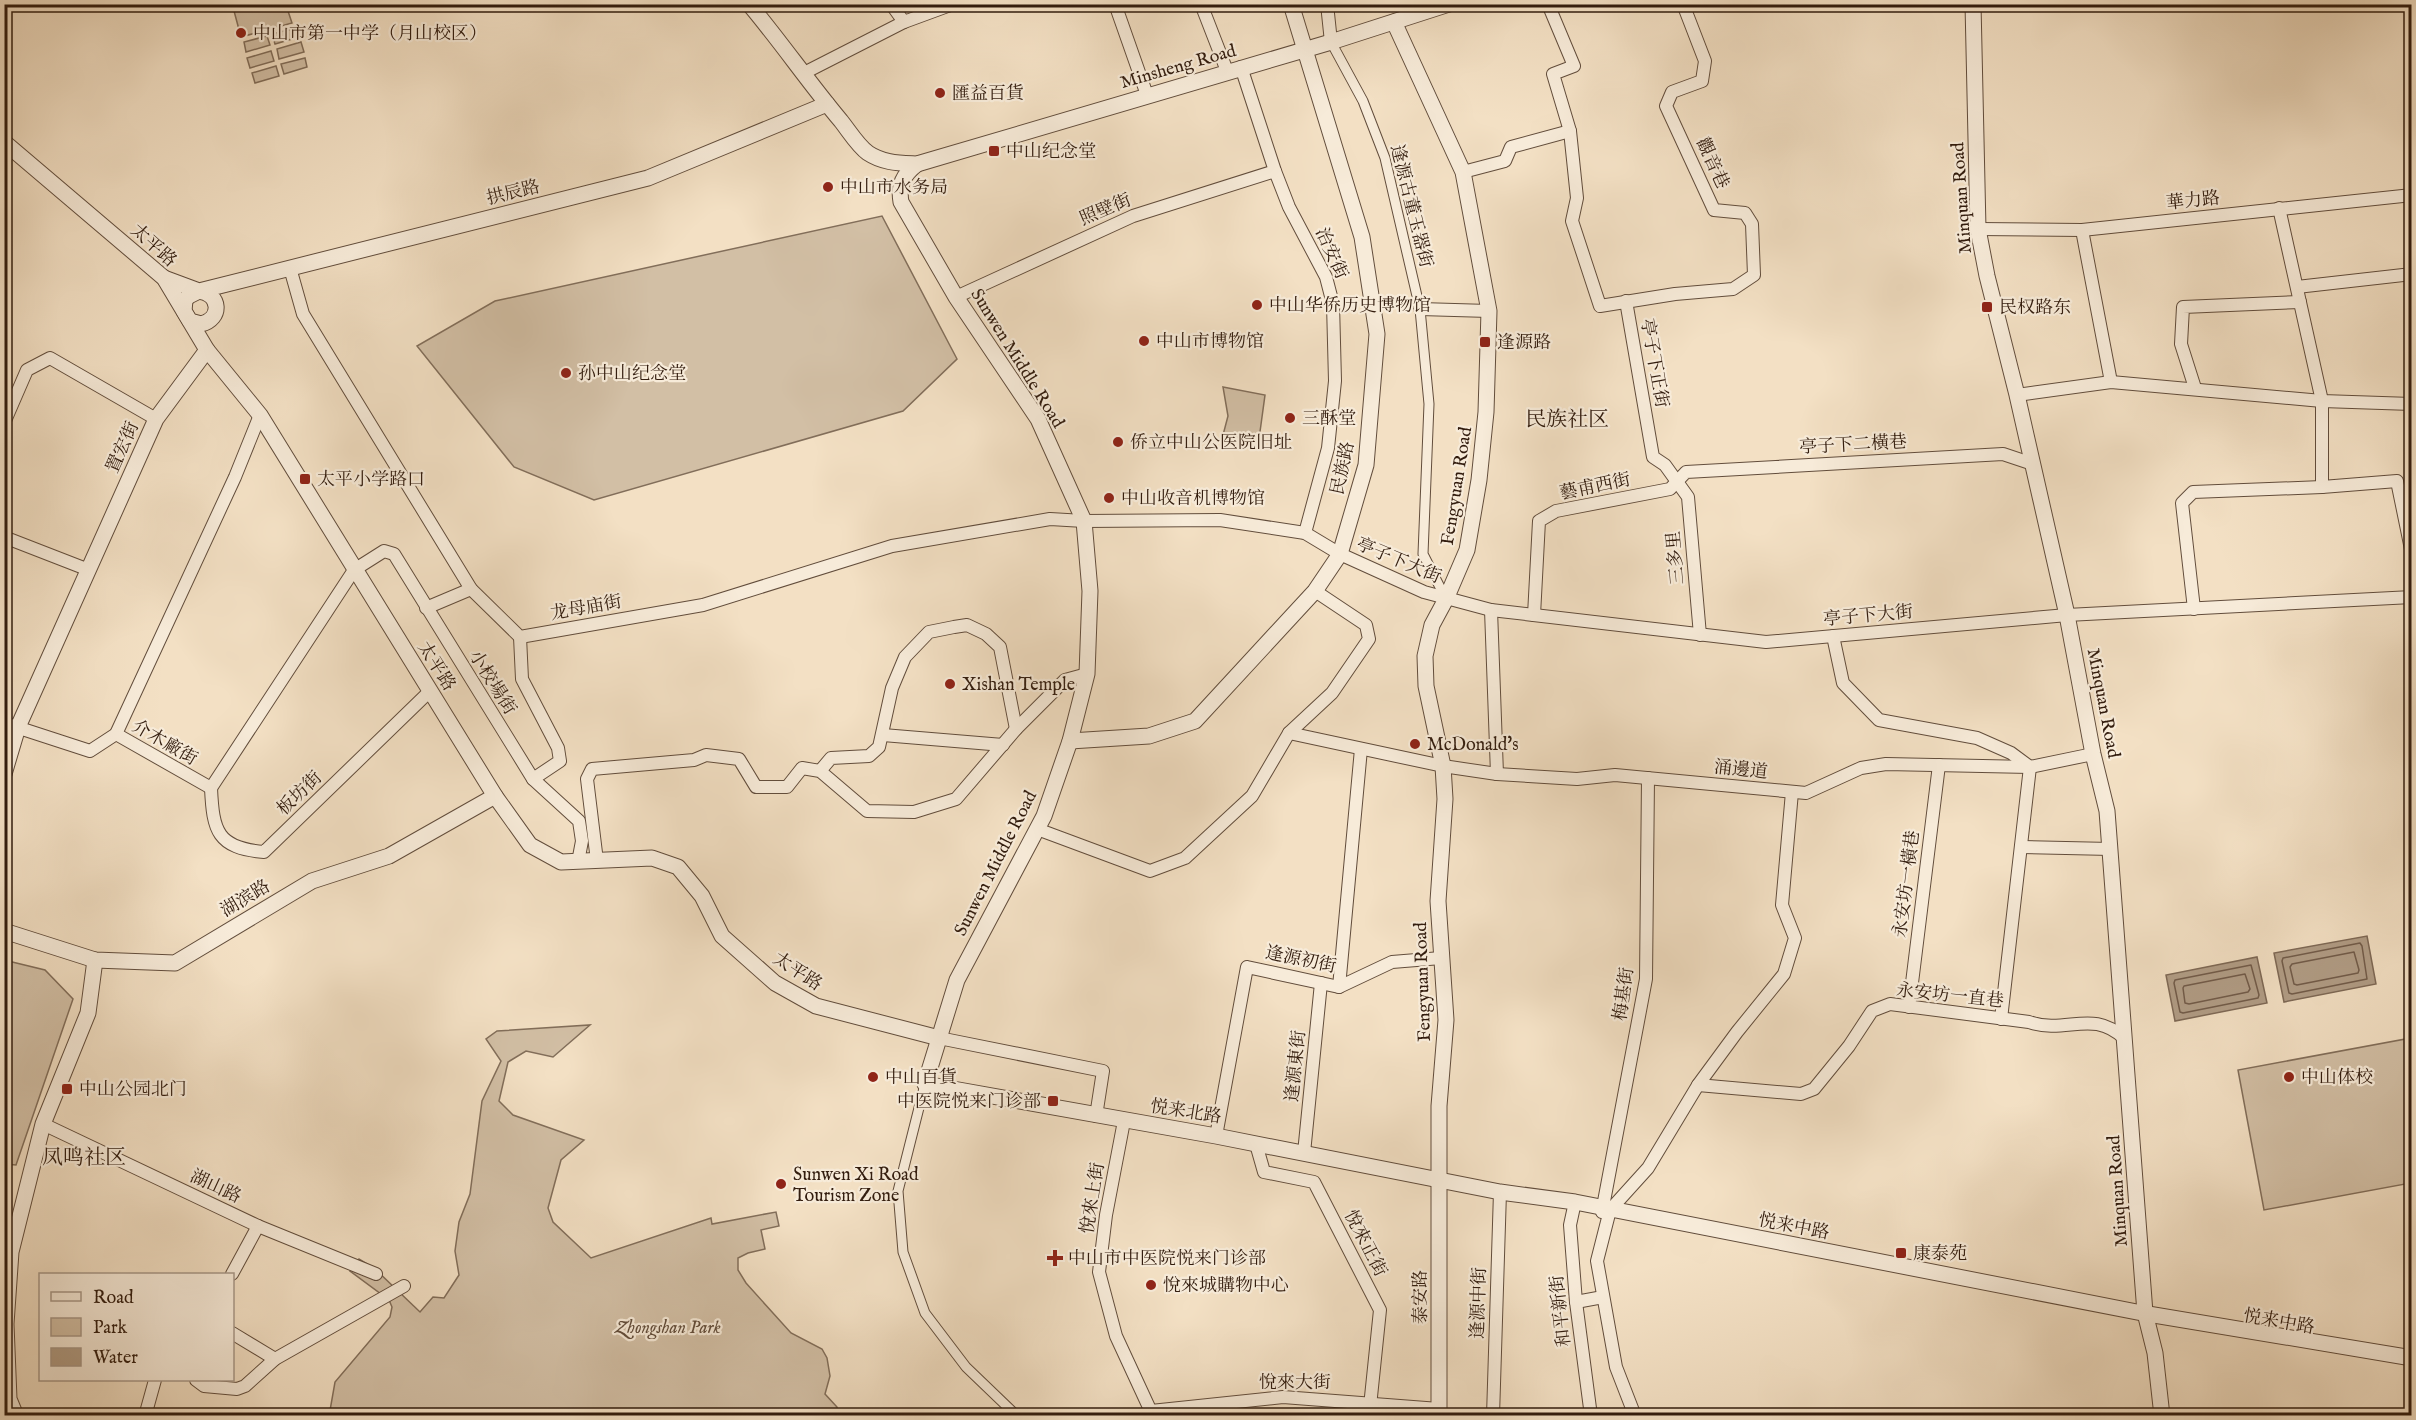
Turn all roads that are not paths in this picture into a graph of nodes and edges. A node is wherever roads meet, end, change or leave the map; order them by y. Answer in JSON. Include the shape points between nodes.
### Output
{"nodes":[{"id":1,"x":749,"y":4,"type":"edge"},
{"id":2,"x":891,"y":4,"type":"edge"},
{"id":3,"x":953,"y":4,"type":"edge"},
{"id":4,"x":1115,"y":4,"type":"edge"},
{"id":5,"x":1201,"y":4,"type":"edge"},
{"id":6,"x":1291,"y":4,"type":"edge"},
{"id":7,"x":1327,"y":4,"type":"edge"},
{"id":8,"x":1449,"y":4,"type":"edge"},
{"id":9,"x":1548,"y":4,"type":"edge"},
{"id":10,"x":1683,"y":4,"type":"edge"},
{"id":11,"x":1973,"y":4,"type":"edge"},
{"id":12,"x":904,"y":22,"type":"junction"},
{"id":13,"x":1394,"y":22,"type":"junction"},
{"id":14,"x":1331,"y":42,"type":"junction"},
{"id":15,"x":1304,"y":49,"type":"junction"},
{"id":16,"x":1234,"y":69,"type":"junction"},
{"id":17,"x":804,"y":73,"type":"junction"},
{"id":18,"x":1147,"y":95,"type":"junction"},
{"id":19,"x":827,"y":104,"type":"junction"},
{"id":20,"x":1570,"y":131,"type":"junction"},
{"id":21,"x":4,"y":142,"type":"edge"},
{"id":22,"x":917,"y":164,"type":"junction"},
{"id":23,"x":1275,"y":171,"type":"junction"},
{"id":24,"x":1463,"y":172,"type":"junction"},
{"id":25,"x":2412,"y":195,"type":"edge"},
{"id":26,"x":2279,"y":208,"type":"junction"},
{"id":27,"x":1978,"y":229,"type":"junction"},
{"id":28,"x":2082,"y":230,"type":"junction"},
{"id":29,"x":290,"y":267,"type":"junction"},
{"id":30,"x":2412,"y":274,"type":"edge"},
{"id":31,"x":164,"y":278,"type":"junction"},
{"id":32,"x":227,"y":284,"type":"junction"},
{"id":33,"x":2297,"y":287,"type":"junction"},
{"id":34,"x":199,"y":291,"type":"junction"},
{"id":35,"x":956,"y":297,"type":"junction"},
{"id":36,"x":214,"y":298,"type":"junction"},
{"id":37,"x":1626,"y":302,"type":"junction"},
{"id":38,"x":2300,"y":302,"type":"junction"},
{"id":39,"x":1420,"y":309,"type":"junction"},
{"id":40,"x":1489,"y":311,"type":"junction"},
{"id":41,"x":187,"y":316,"type":"junction"},
{"id":42,"x":212,"y":320,"type":"junction"},
{"id":43,"x":207,"y":349,"type":"junction"},
{"id":44,"x":2111,"y":382,"type":"junction"},
{"id":45,"x":2195,"y":388,"type":"junction"},
{"id":46,"x":2017,"y":395,"type":"junction"},
{"id":47,"x":2322,"y":401,"type":"junction"},
{"id":48,"x":2412,"y":404,"type":"edge"},
{"id":49,"x":260,"y":415,"type":"junction"},
{"id":50,"x":156,"y":419,"type":"junction"},
{"id":51,"x":4,"y":423,"type":"edge"},
{"id":52,"x":2033,"y":464,"type":"junction"},
{"id":53,"x":1677,"y":482,"type":"junction"},
{"id":54,"x":2322,"y":487,"type":"junction"},
{"id":55,"x":1084,"y":521,"type":"junction"},
{"id":56,"x":1305,"y":533,"type":"junction"},
{"id":57,"x":4,"y":537,"type":"edge"},
{"id":58,"x":1340,"y":554,"type":"junction"},
{"id":59,"x":2412,"y":554,"type":"edge"},
{"id":60,"x":89,"y":570,"type":"junction"},
{"id":61,"x":354,"y":570,"type":"junction"},
{"id":62,"x":471,"y":589,"type":"junction"},
{"id":63,"x":1315,"y":591,"type":"junction"},
{"id":64,"x":2412,"y":597,"type":"edge"},
{"id":65,"x":1446,"y":599,"type":"junction"},
{"id":66,"x":426,"y":608,"type":"junction"},
{"id":67,"x":2194,"y":609,"type":"junction"},
{"id":68,"x":1491,"y":610,"type":"junction"},
{"id":69,"x":1534,"y":615,"type":"junction"},
{"id":70,"x":2067,"y":615,"type":"junction"},
{"id":71,"x":1700,"y":635,"type":"junction"},
{"id":72,"x":1833,"y":636,"type":"junction"},
{"id":73,"x":520,"y":637,"type":"junction"},
{"id":74,"x":1087,"y":674,"type":"junction"},
{"id":75,"x":430,"y":691,"type":"junction"},
{"id":76,"x":11,"y":725,"type":"edge"},
{"id":77,"x":1016,"y":729,"type":"junction"},
{"id":78,"x":1289,"y":733,"type":"junction"},
{"id":79,"x":116,"y":734,"type":"junction"},
{"id":80,"x":883,"y":735,"type":"junction"},
{"id":81,"x":1071,"y":741,"type":"junction"},
{"id":82,"x":1003,"y":745,"type":"junction"},
{"id":83,"x":1361,"y":749,"type":"junction"},
{"id":84,"x":2093,"y":754,"type":"junction"},
{"id":85,"x":1940,"y":765,"type":"junction"},
{"id":86,"x":1443,"y":766,"type":"junction"},
{"id":87,"x":2030,"y":767,"type":"junction"},
{"id":88,"x":820,"y":771,"type":"junction"},
{"id":89,"x":4,"y":774,"type":"edge"},
{"id":90,"x":1497,"y":774,"type":"junction"},
{"id":91,"x":1648,"y":778,"type":"junction"},
{"id":92,"x":533,"y":779,"type":"junction"},
{"id":93,"x":211,"y":789,"type":"junction"},
{"id":94,"x":1792,"y":792,"type":"junction"},
{"id":95,"x":495,"y":796,"type":"junction"},
{"id":96,"x":1037,"y":829,"type":"junction"},
{"id":97,"x":2021,"y":847,"type":"junction"},
{"id":98,"x":2111,"y":849,"type":"junction"},
{"id":99,"x":597,"y":861,"type":"junction"},
{"id":100,"x":578,"y":862,"type":"junction"},
{"id":101,"x":4,"y":931,"type":"edge"},
{"id":102,"x":1441,"y":958,"type":"junction"},
{"id":103,"x":94,"y":960,"type":"junction"},
{"id":104,"x":1321,"y":983,"type":"junction"},
{"id":105,"x":1339,"y":987,"type":"junction"},
{"id":106,"x":1909,"y":1007,"type":"junction"},
{"id":107,"x":2001,"y":1018,"type":"junction"},
{"id":108,"x":939,"y":1038,"type":"junction"},
{"id":109,"x":2126,"y":1039,"type":"junction"},
{"id":110,"x":925,"y":1084,"type":"junction"},
{"id":111,"x":1698,"y":1085,"type":"junction"},
{"id":112,"x":1096,"y":1116,"type":"junction"},
{"id":113,"x":1124,"y":1121,"type":"junction"},
{"id":114,"x":43,"y":1124,"type":"junction"},
{"id":115,"x":1216,"y":1136,"type":"junction"},
{"id":116,"x":1256,"y":1144,"type":"junction"},
{"id":117,"x":1304,"y":1153,"type":"junction"},
{"id":118,"x":1439,"y":1178,"type":"junction"},
{"id":119,"x":1500,"y":1191,"type":"junction"},
{"id":120,"x":1575,"y":1202,"type":"junction"},
{"id":121,"x":1605,"y":1210,"type":"junction"},
{"id":122,"x":258,"y":1226,"type":"junction"},
{"id":123,"x":233,"y":1273,"type":"edge"},
{"id":124,"x":376,"y":1274,"type":"dead end"},
{"id":125,"x":404,"y":1286,"type":"dead end"},
{"id":126,"x":1603,"y":1297,"type":"junction"},
{"id":127,"x":1576,"y":1302,"type":"junction"},
{"id":128,"x":2144,"y":1315,"type":"junction"},
{"id":129,"x":6,"y":1316,"type":"edge"},
{"id":130,"x":234,"y":1334,"type":"edge"},
{"id":131,"x":2412,"y":1358,"type":"edge"},
{"id":132,"x":275,"y":1359,"type":"junction"},
{"id":133,"x":2412,"y":1364,"type":"edge"},
{"id":134,"x":155,"y":1381,"type":"edge"},
{"id":135,"x":197,"y":1381,"type":"edge"},
{"id":136,"x":7,"y":1398,"type":"edge"},
{"id":137,"x":1370,"y":1402,"type":"junction"},
{"id":138,"x":1439,"y":1412,"type":"edge"},
{"id":139,"x":1152,"y":1413,"type":"edge"},
{"id":140,"x":16,"y":1416,"type":"edge"},
{"id":141,"x":145,"y":1416,"type":"edge"},
{"id":142,"x":1017,"y":1416,"type":"edge"},
{"id":143,"x":1369,"y":1416,"type":"edge"},
{"id":144,"x":1493,"y":1416,"type":"edge"},
{"id":145,"x":1591,"y":1416,"type":"edge"},
{"id":146,"x":1635,"y":1416,"type":"edge"},
{"id":147,"x":2162,"y":1416,"type":"edge"}],
"edges":[{"from":1,"to":17,"type":"street"},
{"from":2,"to":12,"type":"street"},
{"from":3,"to":12,"type":"street"},
{"from":4,"to":18,"type":"street"},
{"from":5,"to":16,"type":"street","name":"治安街"},
{"from":6,"to":15,"type":"street","name":"民族路"},
{"from":7,"to":14,"type":"street"},
{"from":8,"to":13,"type":"street","name":"Minsheng Road"},
{"from":9,"to":20,"type":"street","name":"亭子下正街","via":[[1574,66],[1553,74]]},
{"from":10,"to":37,"type":"street","name":"觀音巷","via":[[1705,61],[1702,81],[1672,92],[1666,106],[1714,210],[1745,213],[1752,224],[1754,275],[1733,289]]},
{"from":11,"to":27,"type":"street","name":"Minquan Road"},
{"from":12,"to":17,"type":"street"},
{"from":13,"to":14,"type":"street","name":"Minsheng Road"},
{"from":13,"to":24,"type":"street","name":"Fengyuan Road"},
{"from":14,"to":15,"type":"street","name":"Minsheng Road"},
{"from":14,"to":39,"type":"street","name":"逢源古董玉器街","via":[[1363,101],[1385,158]]},
{"from":15,"to":16,"type":"street","name":"Minsheng Road"},
{"from":15,"to":58,"type":"street","name":"民族路","via":[[1362,237],[1377,334],[1366,465]]},
{"from":16,"to":18,"type":"street","name":"Minsheng Road"},
{"from":16,"to":23,"type":"street","name":"治安街"},
{"from":17,"to":19,"type":"street"},
{"from":18,"to":22,"type":"street","name":"Minsheng Road"},
{"from":19,"to":22,"type":"street","via":[[866,152],[894,163]]},
{"from":19,"to":29,"type":"street","name":"拱辰路","via":[[648,178]]},
{"from":20,"to":24,"type":"street","via":[[1511,147],[1505,160]]},
{"from":20,"to":37,"type":"street","name":"亭子下正街","via":[[1577,198],[1572,221],[1599,306]]},
{"from":21,"to":31,"type":"street","name":"太平路"},
{"from":22,"to":35,"type":"street","name":"Sunwen Middle Road","via":[[900,185],[901,202]]},
{"from":23,"to":35,"type":"street","name":"照壁街","via":[[1133,216]]},
{"from":23,"to":56,"type":"street","name":"治安街","via":[[1326,277],[1333,304],[1335,381],[1328,448]]},
{"from":24,"to":40,"type":"street","name":"Fengyuan Road"},
{"from":25,"to":26,"type":"street","name":"華力路"},
{"from":26,"to":28,"type":"street","name":"華力路"},
{"from":26,"to":33,"type":"street"},
{"from":27,"to":28,"type":"street","name":"華力路"},
{"from":27,"to":46,"type":"street","name":"Minquan Road"},
{"from":28,"to":44,"type":"street"},
{"from":29,"to":32,"type":"street","name":"拱辰路"},
{"from":29,"to":62,"type":"street","via":[[303,314]]},
{"from":30,"to":33,"type":"street"},
{"from":31,"to":34,"type":"street"},
{"from":31,"to":41,"type":"street","name":"太平路"},
{"from":32,"to":34,"type":"street","name":"拱辰路"},
{"from":32,"to":36,"type":"street"},
{"from":33,"to":38,"type":"street"},
{"from":34,"to":36,"type":"street"},
{"from":34,"to":41,"type":"street","via":[[186,300]]},
{"from":35,"to":55,"type":"street","name":"Sunwen Middle Road","via":[[1038,419]]},
{"from":36,"to":42,"type":"street","via":[[217,309]]},
{"from":37,"to":53,"type":"street","name":"亭子下正街","via":[[1653,458],[1665,465]]},
{"from":38,"to":45,"type":"street","via":[[2183,308],[2181,344]]},
{"from":38,"to":47,"type":"street"},
{"from":39,"to":40,"type":"street"},
{"from":39,"to":65,"type":"street","name":"逢源古董玉器街","via":[[1429,404],[1423,554]]},
{"from":40,"to":65,"type":"street","name":"Fengyuan Road","via":[[1479,480],[1467,550]]},
{"from":41,"to":42,"type":"street","via":[[201,324]]},
{"from":41,"to":43,"type":"street","name":"太平路"},
{"from":42,"to":43,"type":"street"},
{"from":43,"to":49,"type":"street","name":"太平路"},
{"from":43,"to":50,"type":"street","name":"置宏街"},
{"from":44,"to":45,"type":"street"},
{"from":44,"to":46,"type":"street"},
{"from":45,"to":47,"type":"street"},
{"from":46,"to":52,"type":"street","name":"Minquan Road"},
{"from":47,"to":48,"type":"street"},
{"from":47,"to":54,"type":"street"},
{"from":49,"to":61,"type":"street","name":"太平路"},
{"from":49,"to":79,"type":"street","name":"介木廠街"},
{"from":50,"to":51,"type":"street","via":[[50,358],[27,370]]},
{"from":50,"to":60,"type":"street","name":"置宏街"},
{"from":52,"to":53,"type":"street","name":"亭子下二橫巷","via":[[2003,454],[1686,472]]},
{"from":52,"to":70,"type":"street","name":"Minquan Road"},
{"from":53,"to":69,"type":"street","name":"藝甫西街","via":[[1670,489],[1556,512],[1539,521]]},
{"from":53,"to":71,"type":"street","name":"三多里","via":[[1688,497]]},
{"from":54,"to":59,"type":"street","via":[[2397,481]]},
{"from":54,"to":67,"type":"street","via":[[2193,492],[2182,503]]},
{"from":55,"to":56,"type":"street","name":"龙母庙街","via":[[1220,520]]},
{"from":55,"to":73,"type":"street","name":"龙母庙街","via":[[1050,519],[892,546],[703,605]]},
{"from":55,"to":74,"type":"street","name":"Sunwen Middle Road","via":[[1090,591]]},
{"from":56,"to":58,"type":"street","name":"亭子下大街"},
{"from":57,"to":60,"type":"street"},
{"from":58,"to":63,"type":"street","name":"民族路"},
{"from":58,"to":65,"type":"street","name":"亭子下大街"},
{"from":60,"to":76,"type":"street","name":"置宏街"},
{"from":61,"to":66,"type":"street","name":"小校場街","via":[[384,551],[394,554]]},
{"from":61,"to":75,"type":"street","name":"太平路"},
{"from":61,"to":93,"type":"street"},
{"from":62,"to":66,"type":"street"},
{"from":62,"to":73,"type":"street"},
{"from":63,"to":78,"type":"street","via":[[1366,626],[1369,639],[1332,693]]},
{"from":63,"to":81,"type":"street","name":"民族路","via":[[1196,721],[1149,736]]},
{"from":64,"to":67,"type":"street","name":"亭子下大街"},
{"from":65,"to":68,"type":"street","name":"亭子下大街"},
{"from":65,"to":86,"type":"street","name":"Fengyuan Road","via":[[1432,625],[1425,656],[1426,686]]},
{"from":66,"to":92,"type":"street","name":"小校場街"},
{"from":67,"to":70,"type":"street","name":"亭子下大街"},
{"from":68,"to":69,"type":"street","name":"亭子下大街"},
{"from":68,"to":90,"type":"street"},
{"from":69,"to":71,"type":"street","name":"亭子下大街"},
{"from":70,"to":72,"type":"street","name":"亭子下大街"},
{"from":70,"to":84,"type":"street","name":"Minquan Road"},
{"from":71,"to":72,"type":"street","name":"亭子下大街","via":[[1766,642]]},
{"from":72,"to":87,"type":"street","via":[[1843,683],[1879,720],[1977,738],[2011,753]]},
{"from":73,"to":92,"type":"street","via":[[522,679],[558,748],[560,761]]},
{"from":74,"to":77,"type":"street","via":[[1065,680]]},
{"from":74,"to":81,"type":"street","name":"Sunwen Middle Road"},
{"from":75,"to":93,"type":"street","name":"板坊街","via":[[264,852],[245,850],[220,837],[212,819]]},
{"from":75,"to":95,"type":"street","name":"太平路"},
{"from":76,"to":79,"type":"street","via":[[90,751]]},
{"from":76,"to":89,"type":"street","name":"置宏街"},
{"from":77,"to":80,"type":"street","via":[[1000,647],[986,634],[967,625],[929,632],[905,657],[892,688]]},
{"from":77,"to":82,"type":"street"},
{"from":78,"to":83,"type":"street","name":"涌邊道"},
{"from":78,"to":96,"type":"street","via":[[1252,796],[1185,858],[1150,871]]},
{"from":79,"to":93,"type":"street","name":"介木廠街"},
{"from":80,"to":82,"type":"street"},
{"from":80,"to":88,"type":"street","via":[[879,747],[869,756],[831,758]]},
{"from":81,"to":96,"type":"street","name":"Sunwen Middle Road"},
{"from":82,"to":88,"type":"street","via":[[956,800],[914,812],[867,811]]},
{"from":83,"to":86,"type":"street","name":"涌邊道"},
{"from":83,"to":105,"type":"street"},
{"from":84,"to":87,"type":"street","name":"涌邊道"},
{"from":84,"to":98,"type":"street","name":"Minquan Road","via":[[2107,811]]},
{"from":85,"to":87,"type":"street","name":"涌邊道"},
{"from":85,"to":94,"type":"street","name":"涌邊道","via":[[1886,764],[1861,768],[1806,793]]},
{"from":85,"to":106,"type":"street","name":"永安坊一橫巷"},
{"from":86,"to":90,"type":"street","name":"涌邊道"},
{"from":86,"to":102,"type":"street","name":"Fengyuan Road","via":[[1445,799],[1438,901]]},
{"from":87,"to":97,"type":"street"},
{"from":88,"to":99,"type":"street","via":[[802,768],[787,788],[756,787],[739,759],[706,755],[694,760],[592,769],[587,779]]},
{"from":90,"to":91,"type":"street","name":"涌邊道"},
{"from":91,"to":94,"type":"street","name":"涌邊道"},
{"from":91,"to":121,"type":"street","name":"梅基街","via":[[1646,979]]},
{"from":92,"to":100,"type":"street","name":"小校場街","via":[[579,821],[582,841]]},
{"from":94,"to":111,"type":"street","via":[[1782,905],[1795,938],[1784,974]]},
{"from":95,"to":100,"type":"street","name":"太平路","via":[[530,845],[561,862]]},
{"from":95,"to":103,"type":"street","name":"湖滨路","via":[[389,856],[312,881],[174,963]]},
{"from":96,"to":108,"type":"street","name":"Sunwen Middle Road","via":[[957,980]]},
{"from":97,"to":98,"type":"street"},
{"from":97,"to":107,"type":"street"},
{"from":98,"to":109,"type":"street","name":"Minquan Road"},
{"from":99,"to":100,"type":"street","name":"太平路"},
{"from":99,"to":108,"type":"street","name":"太平路","via":[[652,858],[678,867],[702,896],[722,936],[775,983],[816,1006]]},
{"from":101,"to":103,"type":"street","name":"湖滨路"},
{"from":102,"to":105,"type":"street","name":"逢源初街","via":[[1392,963]]},
{"from":102,"to":118,"type":"street","name":"Fengyuan Road","via":[[1446,1020],[1439,1106]]},
{"from":103,"to":114,"type":"street","via":[[88,1013]]},
{"from":104,"to":105,"type":"street","name":"逢源初街"},
{"from":104,"to":115,"type":"street","name":"逢源初街","via":[[1247,967]]},
{"from":104,"to":117,"type":"street","name":"逢源東街"},
{"from":106,"to":107,"type":"street","name":"永安坊一直巷"},
{"from":106,"to":111,"type":"street","name":"永安坊一直巷","via":[[1890,1004],[1872,1011],[1814,1089],[1801,1094]]},
{"from":107,"to":109,"type":"street","name":"永安坊一直巷","via":[[2045,1028],[2092,1023],[2113,1027]]},
{"from":108,"to":110,"type":"street","name":"Sunwen Middle Road"},
{"from":108,"to":112,"type":"street","via":[[1103,1071]]},
{"from":109,"to":128,"type":"street","name":"Minquan Road"},
{"from":110,"to":112,"type":"street","name":"悦来北路"},
{"from":110,"to":142,"type":"street","via":[[898,1191],[903,1252],[925,1313],[966,1367]]},
{"from":111,"to":121,"type":"street","via":[[1648,1168]]},
{"from":112,"to":113,"type":"street","name":"悦来北路"},
{"from":113,"to":115,"type":"street","name":"悦来北路"},
{"from":113,"to":139,"type":"street","name":"悅來上街","via":[[1106,1215],[1100,1272],[1116,1336]]},
{"from":114,"to":122,"type":"street","name":"湖山路"},
{"from":114,"to":129,"type":"street","via":[[11,1252]]},
{"from":115,"to":116,"type":"street","name":"悦来北路"},
{"from":116,"to":117,"type":"street","name":"悦来北路"},
{"from":116,"to":137,"type":"street","name":"悅來正街","via":[[1264,1172],[1314,1182],[1380,1310]]},
{"from":117,"to":118,"type":"street","name":"悦来北路"},
{"from":118,"to":119,"type":"street","name":"悦来中路"},
{"from":118,"to":138,"type":"street","name":"泰安路"},
{"from":119,"to":120,"type":"street","name":"悦来中路"},
{"from":119,"to":144,"type":"street","name":"逢源中街"},
{"from":120,"to":121,"type":"street","name":"悦来中路"},
{"from":120,"to":127,"type":"street","name":"和平新街","via":[[1570,1225]]},
{"from":121,"to":126,"type":"street","name":"梅基街","via":[[1597,1261]]},
{"from":121,"to":128,"type":"street","name":"悦来中路"},
{"from":122,"to":123,"type":"street"},
{"from":122,"to":124,"type":"street","name":"湖山路"},
{"from":125,"to":132,"type":"street"},
{"from":126,"to":127,"type":"street"},
{"from":126,"to":146,"type":"street","name":"梅基街","via":[[1616,1367]]},
{"from":127,"to":145,"type":"street","name":"和平新街"},
{"from":128,"to":131,"type":"street","name":"悦来中路"},
{"from":128,"to":133,"type":"street","name":"悦来中路"},
{"from":128,"to":147,"type":"street","name":"Minquan Road","via":[[2155,1353]]},
{"from":129,"to":136,"type":"street"},
{"from":130,"to":132,"type":"street"},
{"from":132,"to":135,"type":"street","via":[[237,1389],[204,1386]]},
{"from":134,"to":141,"type":"street"},
{"from":136,"to":140,"type":"street"},
{"from":137,"to":138,"type":"street","name":"悅來大街"},
{"from":137,"to":139,"type":"street","name":"悅來大街","via":[[1283,1397]]},
{"from":137,"to":143,"type":"street"}]}
